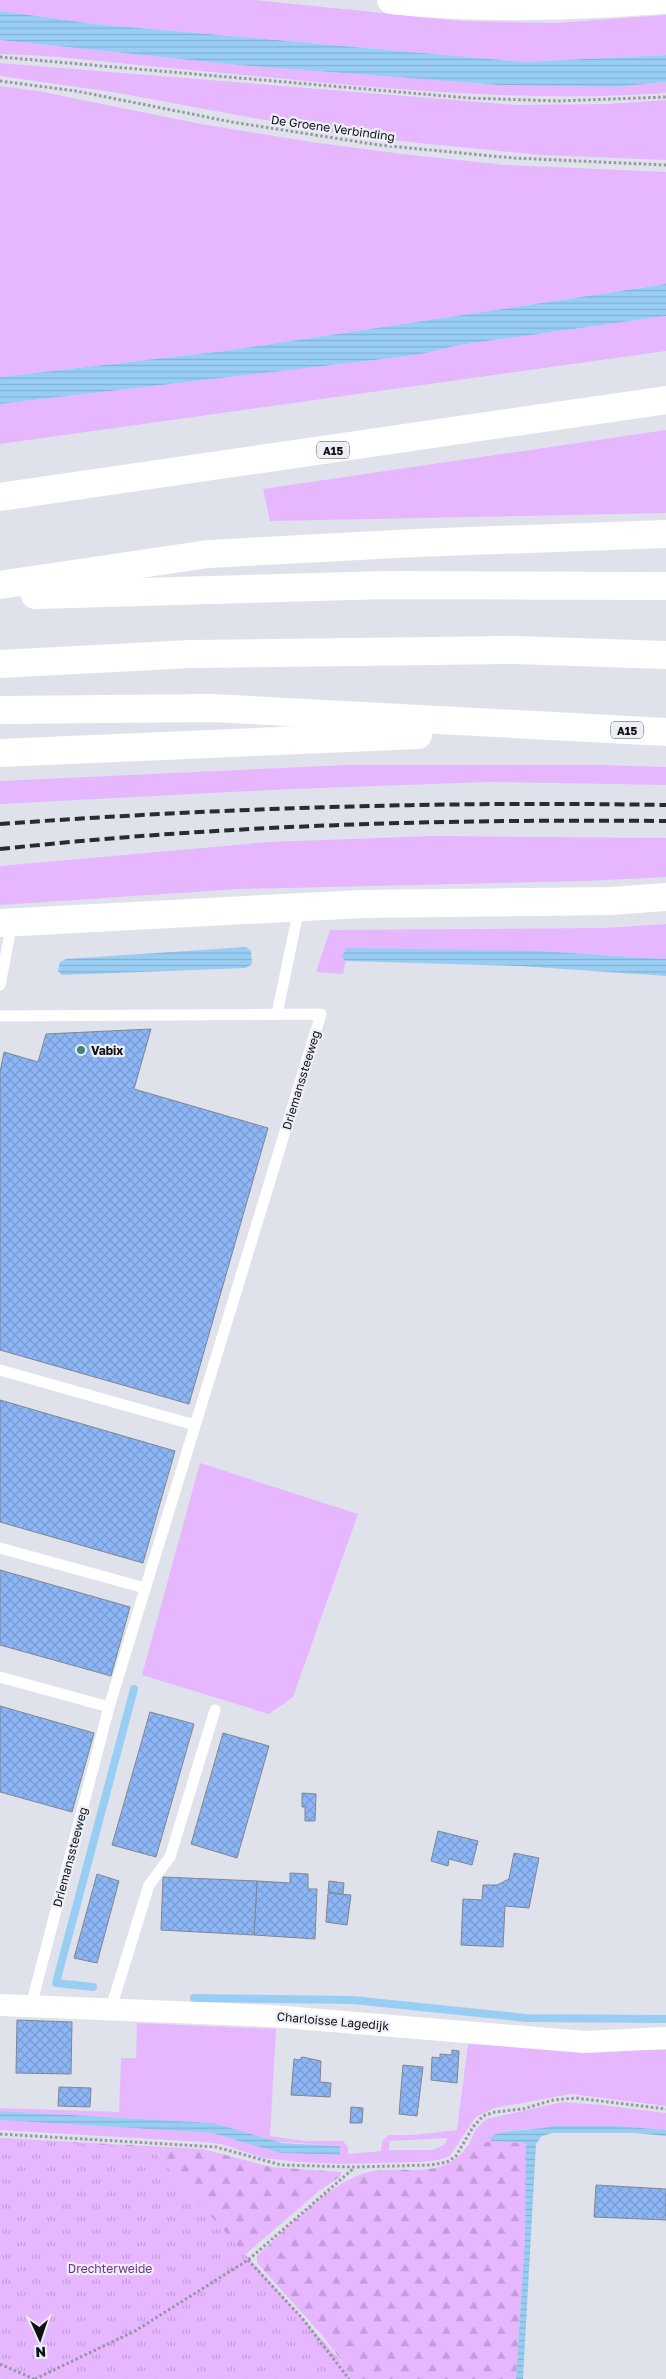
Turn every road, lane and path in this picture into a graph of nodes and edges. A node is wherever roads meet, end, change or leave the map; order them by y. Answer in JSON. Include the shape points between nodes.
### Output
{"nodes":[{"id":1,"x":391,"y":0,"type":"edge"},
{"id":2,"x":663,"y":0,"type":"edge"},
{"id":3,"x":0,"y":57,"type":"edge"},
{"id":4,"x":0,"y":81,"type":"edge"},
{"id":5,"x":666,"y":97,"type":"edge"},
{"id":6,"x":666,"y":165,"type":"edge"},
{"id":7,"x":666,"y":400,"type":"edge"},
{"id":8,"x":0,"y":497,"type":"edge"},
{"id":9,"x":666,"y":534,"type":"edge"},
{"id":10,"x":0,"y":585,"type":"edge"},
{"id":11,"x":666,"y":586,"type":"edge"},
{"id":12,"x":0,"y":597,"type":"edge"},
{"id":13,"x":666,"y":654,"type":"edge"},
{"id":14,"x":0,"y":664,"type":"edge"},
{"id":15,"x":0,"y":710,"type":"edge"},
{"id":16,"x":587,"y":729,"type":"junction"},
{"id":17,"x":666,"y":732,"type":"edge"},
{"id":18,"x":0,"y":753,"type":"edge"},
{"id":19,"x":666,"y":897,"type":"edge"},
{"id":20,"x":300,"y":906,"type":"junction"},
{"id":21,"x":6,"y":922,"type":"edge"},
{"id":22,"x":0,"y":985,"type":"edge"},
{"id":23,"x":277,"y":1014,"type":"junction"},
{"id":24,"x":0,"y":1016,"type":"edge"},
{"id":25,"x":0,"y":1370,"type":"edge"},
{"id":26,"x":195,"y":1425,"type":"junction"},
{"id":27,"x":0,"y":1548,"type":"edge"},
{"id":28,"x":145,"y":1588,"type":"junction"},
{"id":29,"x":0,"y":1678,"type":"edge"},
{"id":30,"x":109,"y":1707,"type":"junction"},
{"id":31,"x":215,"y":1710,"type":"dead end"},
{"id":32,"x":0,"y":2005,"type":"edge"},
{"id":33,"x":31,"y":2006,"type":"junction"},
{"id":34,"x":110,"y":2011,"type":"junction"},
{"id":35,"x":666,"y":2038,"type":"edge"},
{"id":36,"x":666,"y":2109,"type":"edge"},
{"id":37,"x":0,"y":2134,"type":"edge"},
{"id":38,"x":354,"y":2167,"type":"junction"},
{"id":39,"x":248,"y":2260,"type":"junction"},
{"id":40,"x":0,"y":2364,"type":"edge"},
{"id":41,"x":34,"y":2379,"type":"edge"},
{"id":42,"x":349,"y":2379,"type":"edge"}],
"edges":[{"from":1,"to":2,"type":"main road","via":[[443,6],[568,7]]},
{"from":3,"to":5,"type":"path","via":[[468,98],[558,101]]},
{"from":4,"to":6,"type":"path","name":"De Groene Verbinding","via":[[76,91],[232,122],[379,145],[513,158]]},
{"from":7,"to":8,"type":"main road","number":"A15"},
{"from":9,"to":10,"type":"main road","via":[[208,554]]},
{"from":11,"to":12,"type":"main road","via":[[376,585]]},
{"from":13,"to":14,"type":"main road","via":[[515,650],[220,654]]},
{"from":15,"to":16,"type":"main road","number":"A15","via":[[213,708]]},
{"from":16,"to":17,"type":"main road","number":"A15"},
{"from":16,"to":18,"type":"main road","number":"A15"},
{"from":19,"to":20,"type":"main road","via":[[611,901]]},
{"from":20,"to":21,"type":"main road"},
{"from":20,"to":23,"type":"lane"},
{"from":21,"to":22,"type":"lane"},
{"from":23,"to":24,"type":"lane","name":"Driemanssteeweg"},
{"from":23,"to":26,"type":"lane","name":"Driemanssteeweg","via":[[321,1014]]},
{"from":25,"to":26,"type":"lane"},
{"from":26,"to":28,"type":"lane","name":"Driemanssteeweg"},
{"from":27,"to":28,"type":"lane"},
{"from":28,"to":30,"type":"lane","name":"Driemanssteeweg"},
{"from":29,"to":30,"type":"lane"},
{"from":30,"to":33,"type":"lane","name":"Driemanssteeweg"},
{"from":31,"to":34,"type":"lane","via":[[170,1858],[149,1886]]},
{"from":32,"to":33,"type":"street","name":"Charloisse Lagedijk"},
{"from":33,"to":34,"type":"street","name":"Charloisse Lagedijk"},
{"from":34,"to":35,"type":"street","name":"Charloisse Lagedijk","via":[[272,2016],[585,2042]]},
{"from":36,"to":38,"type":"path","via":[[576,2098],[553,2100],[483,2116],[456,2156],[447,2162]]},
{"from":37,"to":38,"type":"path","via":[[216,2147],[281,2165]]},
{"from":38,"to":39,"type":"path"},
{"from":39,"to":41,"type":"path","via":[[135,2331]]},
{"from":39,"to":42,"type":"path","via":[[302,2318]]},
{"from":40,"to":41,"type":"path"}]}
